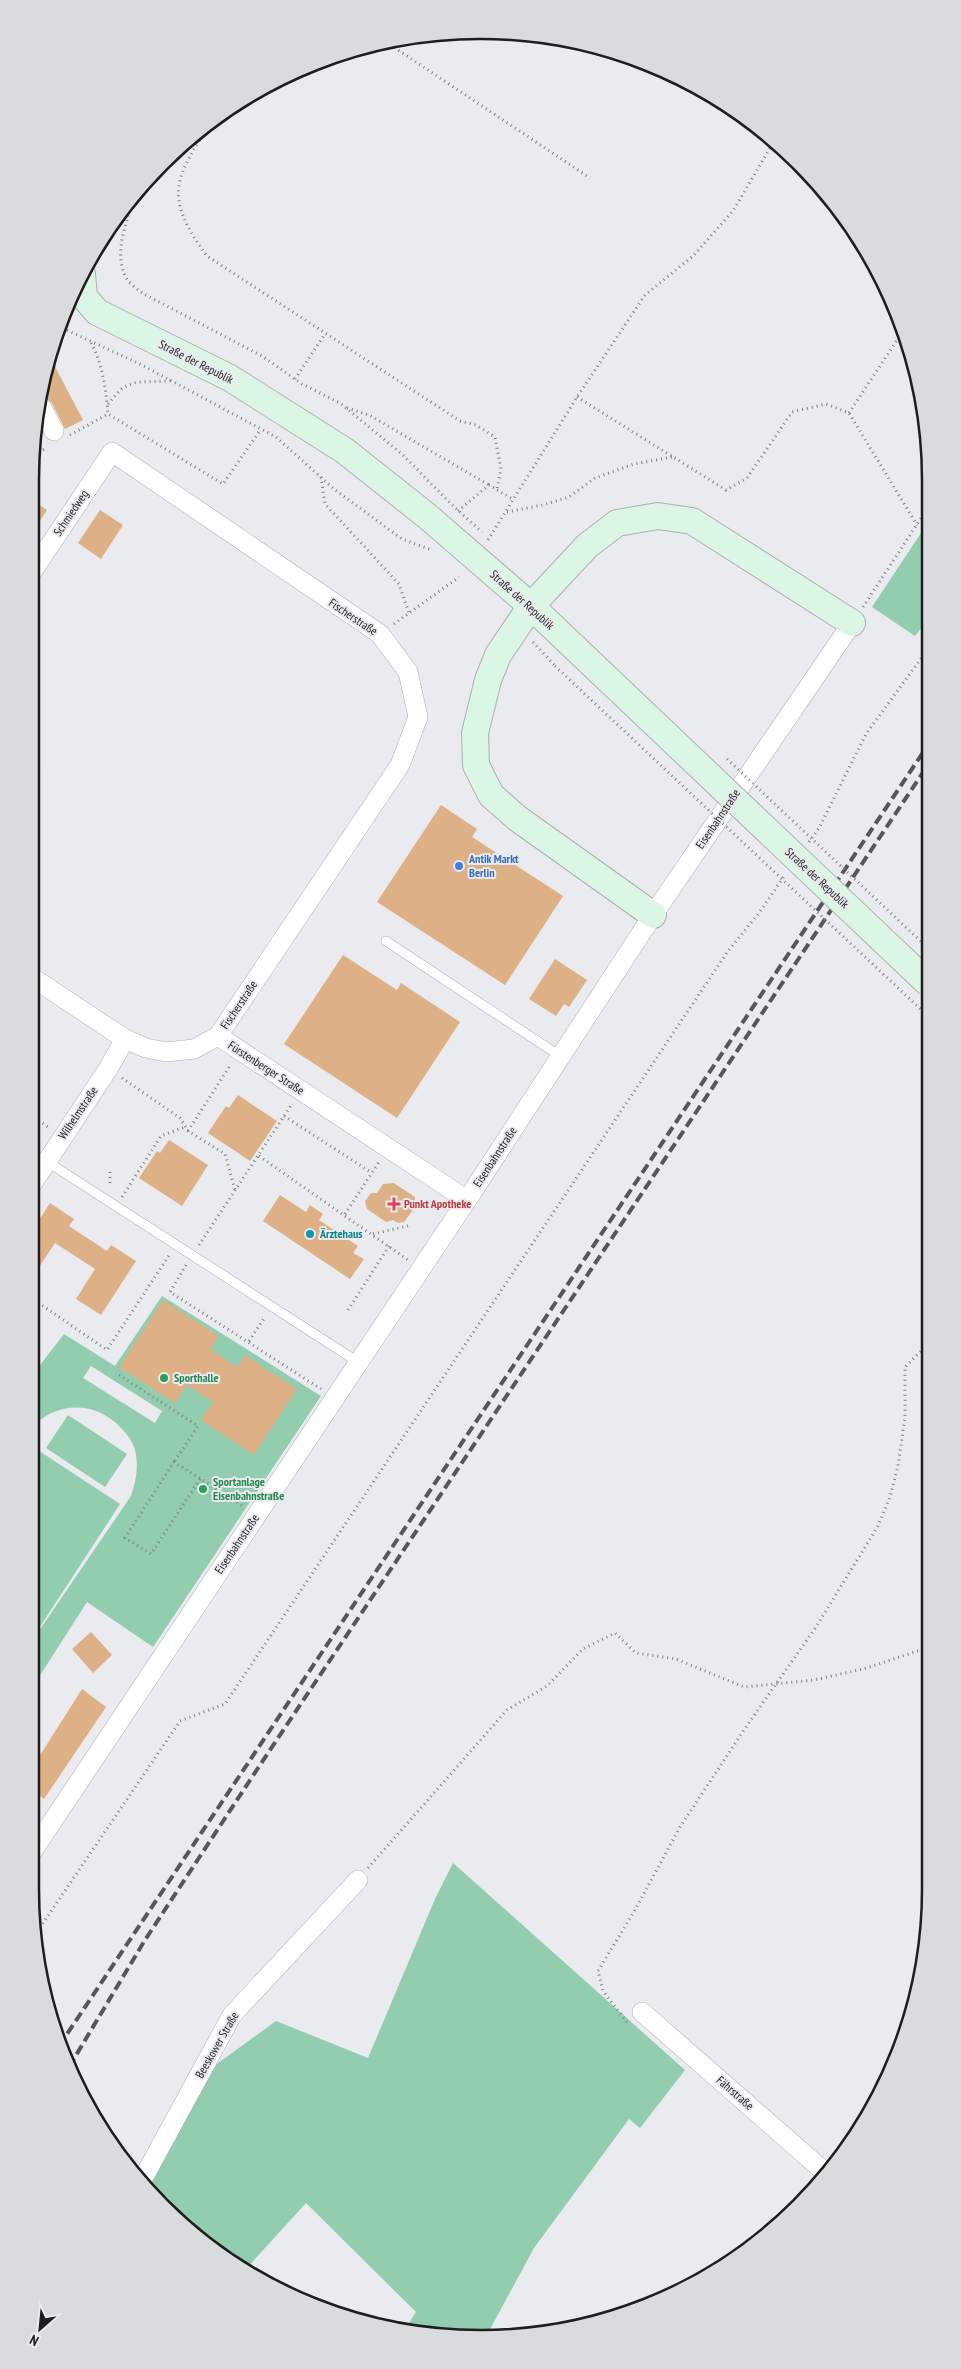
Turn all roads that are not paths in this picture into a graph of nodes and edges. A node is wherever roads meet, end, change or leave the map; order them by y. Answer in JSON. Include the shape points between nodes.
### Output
{"nodes":[{"id":1,"x":83,"y":287,"type":"edge"},
{"id":2,"x":44,"y":412,"type":"edge"},
{"id":3,"x":58,"y":437,"type":"road end"},
{"id":4,"x":112,"y":452,"type":"joint"},
{"id":5,"x":39,"y":562,"type":"edge"},
{"id":6,"x":524,"y":616,"type":"junction"},
{"id":7,"x":852,"y":623,"type":"joint"},
{"id":8,"x":653,"y":915,"type":"junction"},
{"id":9,"x":386,"y":941,"type":"dead end"},
{"id":10,"x":922,"y":977,"type":"edge"},
{"id":11,"x":39,"y":982,"type":"edge"},
{"id":12,"x":218,"y":1036,"type":"junction"},
{"id":13,"x":125,"y":1039,"type":"junction"},
{"id":14,"x":560,"y":1056,"type":"junction"},
{"id":15,"x":46,"y":1161,"type":"junction"},
{"id":16,"x":39,"y":1172,"type":"edge"},
{"id":17,"x":467,"y":1200,"type":"junction"},
{"id":18,"x":358,"y":1362,"type":"junction"},
{"id":19,"x":39,"y":1841,"type":"edge"},
{"id":20,"x":358,"y":1880,"type":"road end"},
{"id":21,"x":637,"y":2019,"type":"road end"},
{"id":22,"x":821,"y":2169,"type":"edge"},
{"id":23,"x":145,"y":2176,"type":"edge"}],
"edges":[{"from":1,"to":6,"type":"main road","name":"Straße der Republik","via":[[84,297],[97,312],[230,378],[345,451],[427,516]]},
{"from":2,"to":3,"type":"street"},
{"from":4,"to":5,"type":"street","name":"Schmiedweg"},
{"from":4,"to":12,"type":"street","name":"Fischerstraße","via":[[380,634],[408,672],[418,717],[400,765]]},
{"from":6,"to":7,"type":"main road","via":[[587,546],[617,523],[658,516],[692,521]]},
{"from":6,"to":8,"type":"main road","via":[[498,655],[488,680],[476,733],[476,765],[490,795],[517,818]]},
{"from":6,"to":10,"type":"main road","name":"Straße der Republik","bridge":true,"via":[[574,647]]},
{"from":7,"to":8,"type":"street","name":"Eisenbahnstraße"},
{"from":8,"to":14,"type":"street","name":"Eisenbahnstraße"},
{"from":9,"to":14,"type":"lane"},
{"from":11,"to":13,"type":"street","name":"Fürstenberger Straße"},
{"from":12,"to":13,"type":"street","name":"Fürstenberger Straße","via":[[194,1050],[166,1052]]},
{"from":12,"to":17,"type":"street","name":"Fürstenberger Straße"},
{"from":13,"to":15,"type":"street","name":"Wilhelmstraße"},
{"from":14,"to":17,"type":"street","name":"Eisenbahnstraße"},
{"from":15,"to":16,"type":"street","name":"Wilhelmstraße"},
{"from":15,"to":18,"type":"lane"},
{"from":17,"to":18,"type":"street","name":"Eisenbahnstraße"},
{"from":18,"to":19,"type":"street","name":"Eisenbahnstraße"},
{"from":20,"to":23,"type":"street","name":"Beeskower Straße","via":[[232,2015]]},
{"from":21,"to":22,"type":"street","name":"Fährstraße"}]}
